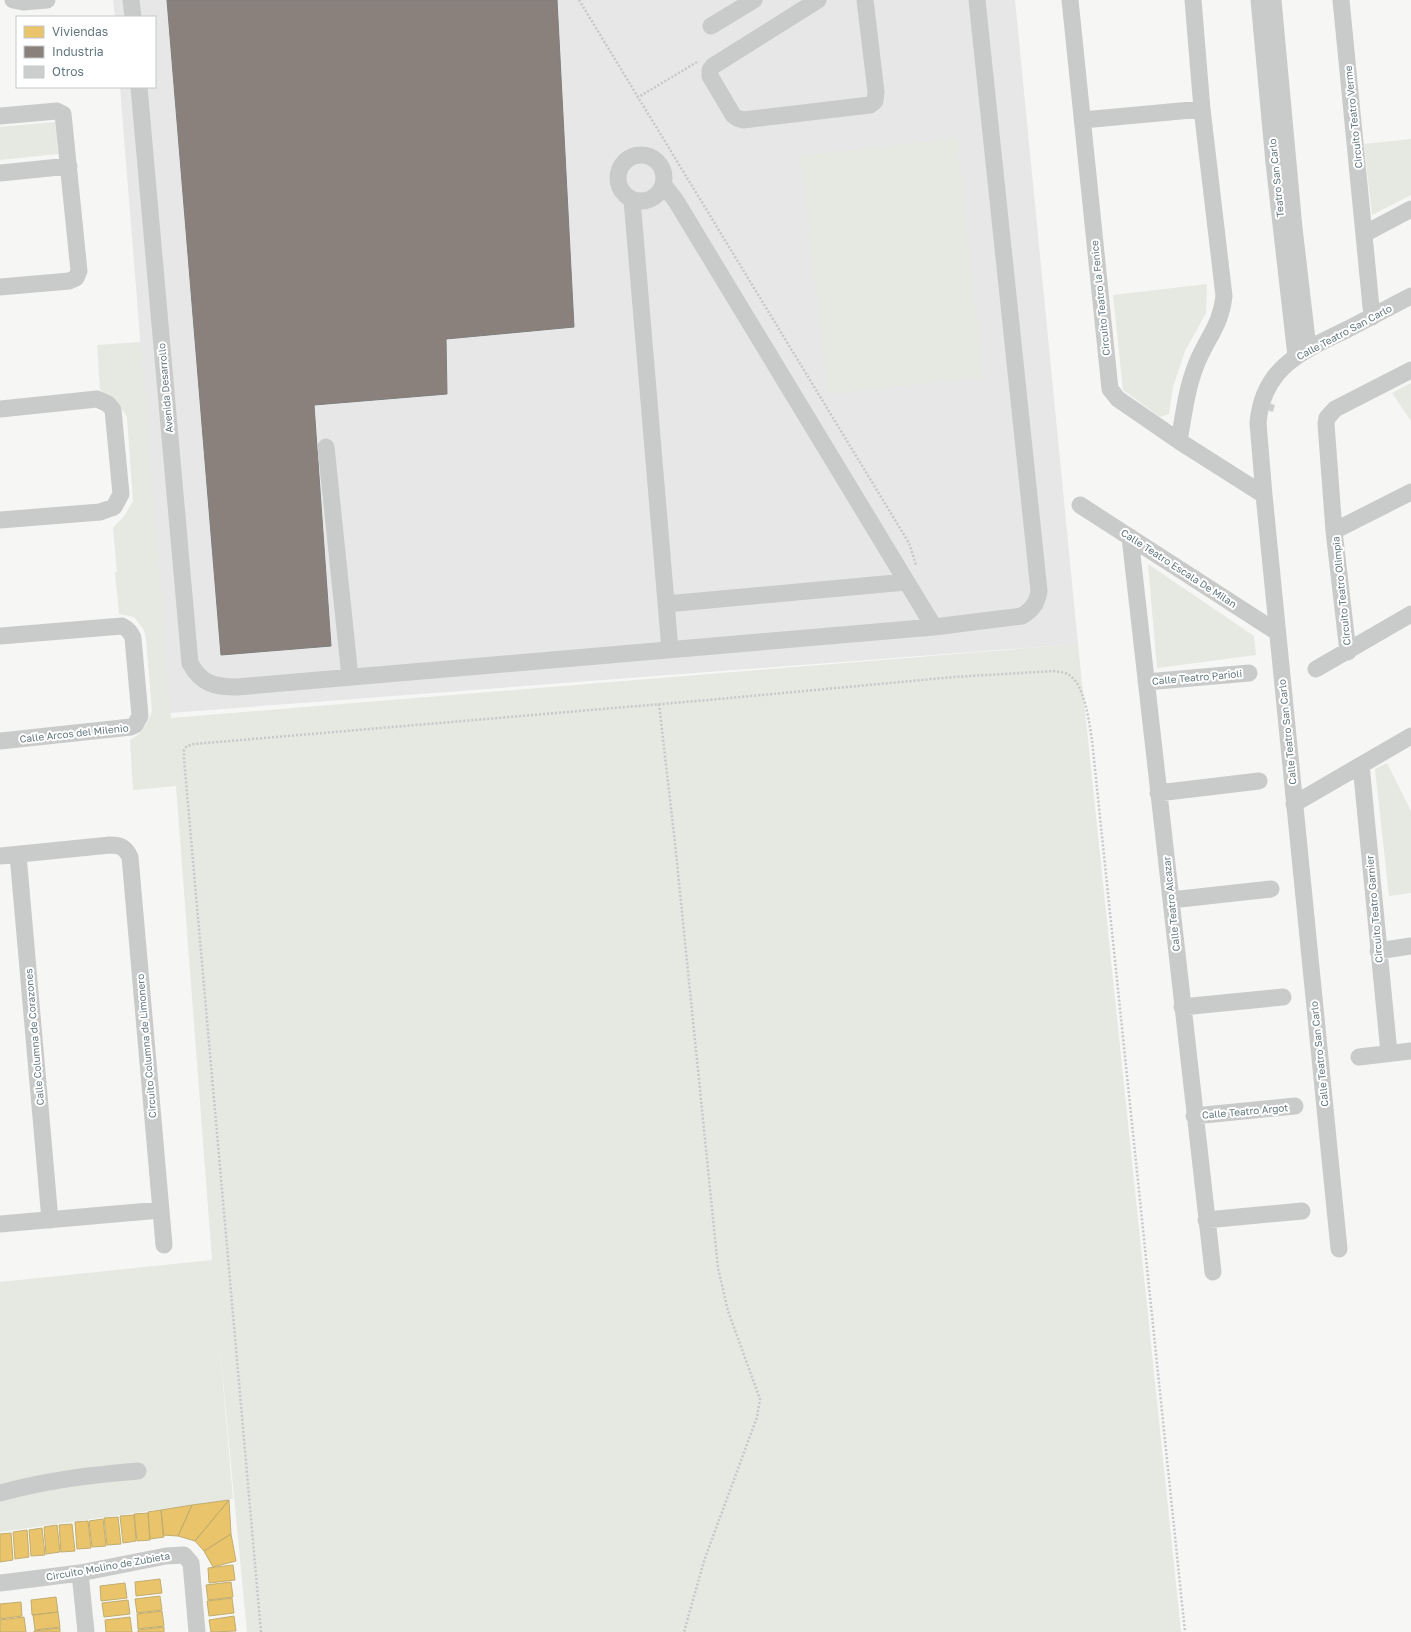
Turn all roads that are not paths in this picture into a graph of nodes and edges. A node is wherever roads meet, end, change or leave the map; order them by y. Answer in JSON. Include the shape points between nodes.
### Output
{"nodes":[{"id":1,"x":8,"y":0,"type":"edge"},
{"id":2,"x":13,"y":0,"type":"edge"},
{"id":3,"x":47,"y":0,"type":"edge"},
{"id":4,"x":131,"y":0,"type":"edge"},
{"id":5,"x":754,"y":0,"type":"edge"},
{"id":6,"x":818,"y":0,"type":"edge"},
{"id":7,"x":865,"y":0,"type":"edge"},
{"id":8,"x":977,"y":0,"type":"edge"},
{"id":9,"x":1070,"y":0,"type":"edge"},
{"id":10,"x":1193,"y":0,"type":"edge"},
{"id":11,"x":1259,"y":0,"type":"edge"},
{"id":12,"x":1274,"y":0,"type":"edge"},
{"id":13,"x":1341,"y":0,"type":"edge"},
{"id":14,"x":0,"y":1,"type":"edge"},
{"id":15,"x":133,"y":16,"type":"edge"},
{"id":16,"x":711,"y":26,"type":"dead end"},
{"id":17,"x":139,"y":88,"type":"edge"},
{"id":18,"x":1202,"y":109,"type":"junction"},
{"id":19,"x":0,"y":116,"type":"edge"},
{"id":20,"x":1083,"y":120,"type":"junction"},
{"id":21,"x":69,"y":166,"type":"junction"},
{"id":22,"x":0,"y":173,"type":"edge"},
{"id":23,"x":663,"y":184,"type":"junction"},
{"id":24,"x":632,"y":200,"type":"junction"},
{"id":25,"x":1411,"y":209,"type":"edge"},
{"id":26,"x":1364,"y":234,"type":"junction"},
{"id":27,"x":0,"y":287,"type":"edge"},
{"id":28,"x":1411,"y":296,"type":"edge"},
{"id":29,"x":1372,"y":317,"type":"junction"},
{"id":30,"x":1302,"y":352,"type":"junction"},
{"id":31,"x":1411,"y":370,"type":"edge"},
{"id":32,"x":0,"y":409,"type":"edge"},
{"id":33,"x":1179,"y":441,"type":"junction"},
{"id":34,"x":326,"y":447,"type":"dead end"},
{"id":35,"x":1411,"y":492,"type":"edge"},
{"id":36,"x":1264,"y":495,"type":"junction"},
{"id":37,"x":1080,"y":505,"type":"dead end"},
{"id":38,"x":0,"y":520,"type":"edge"},
{"id":39,"x":1334,"y":531,"type":"junction"},
{"id":40,"x":1130,"y":537,"type":"junction"},
{"id":41,"x":906,"y":582,"type":"junction"},
{"id":42,"x":666,"y":604,"type":"junction"},
{"id":43,"x":1411,"y":614,"type":"edge"},
{"id":44,"x":934,"y":626,"type":"junction"},
{"id":45,"x":1277,"y":632,"type":"junction"},
{"id":46,"x":0,"y":636,"type":"edge"},
{"id":47,"x":670,"y":650,"type":"junction"},
{"id":48,"x":1348,"y":652,"type":"junction"},
{"id":49,"x":1316,"y":669,"type":"dead end"},
{"id":50,"x":1249,"y":673,"type":"dead end"},
{"id":51,"x":350,"y":677,"type":"junction"},
{"id":52,"x":1146,"y":682,"type":"junction"},
{"id":53,"x":1411,"y":736,"type":"edge"},
{"id":54,"x":0,"y":741,"type":"edge"},
{"id":55,"x":1361,"y":765,"type":"junction"},
{"id":56,"x":1259,"y":781,"type":"dead end"},
{"id":57,"x":1158,"y":792,"type":"junction"},
{"id":58,"x":1294,"y":804,"type":"junction"},
{"id":59,"x":18,"y":855,"type":"junction"},
{"id":60,"x":0,"y":856,"type":"edge"},
{"id":61,"x":1272,"y":889,"type":"dead end"},
{"id":62,"x":1171,"y":900,"type":"junction"},
{"id":63,"x":1411,"y":946,"type":"edge"},
{"id":64,"x":1378,"y":951,"type":"junction"},
{"id":65,"x":1283,"y":997,"type":"dead end"},
{"id":66,"x":1182,"y":1007,"type":"junction"},
{"id":67,"x":1411,"y":1051,"type":"edge"},
{"id":68,"x":1389,"y":1053,"type":"junction"},
{"id":69,"x":1359,"y":1057,"type":"dead end"},
{"id":70,"x":1295,"y":1106,"type":"dead end"},
{"id":71,"x":1194,"y":1116,"type":"junction"},
{"id":72,"x":161,"y":1210,"type":"junction"},
{"id":73,"x":1302,"y":1211,"type":"dead end"},
{"id":74,"x":50,"y":1220,"type":"junction"},
{"id":75,"x":1206,"y":1220,"type":"junction"},
{"id":76,"x":0,"y":1224,"type":"edge"},
{"id":77,"x":164,"y":1245,"type":"dead end"},
{"id":78,"x":1339,"y":1249,"type":"dead end"},
{"id":79,"x":1213,"y":1272,"type":"dead end"},
{"id":80,"x":138,"y":1471,"type":"dead end"},
{"id":81,"x":0,"y":1493,"type":"edge"},
{"id":82,"x":80,"y":1572,"type":"junction"},
{"id":83,"x":0,"y":1583,"type":"edge"},
{"id":84,"x":86,"y":1632,"type":"edge"},
{"id":85,"x":197,"y":1632,"type":"edge"}],
"edges":[{"from":1,"to":14,"type":"street"},
{"from":2,"to":3,"type":"street"},
{"from":4,"to":15,"type":"street"},
{"from":5,"to":16,"type":"street"},
{"from":6,"to":7,"type":"street","via":[[710,70],[710,76],[737,118],[743,120],[870,105],[875,101]]},
{"from":8,"to":44,"type":"street","via":[[1039,591],[1031,611],[1022,616]]},
{"from":9,"to":20,"type":"street","name":"Circuito Teatro la Fenice"},
{"from":10,"to":18,"type":"street"},
{"from":11,"to":30,"type":"street","name":"Teatro San Carlo","via":[[1274,163]]},
{"from":12,"to":30,"type":"street","name":"Teatro San Carlo"},
{"from":13,"to":26,"type":"street","name":"Circuito Teatro Verme"},
{"from":17,"to":51,"type":"street","name":"Avenida Desarrollo","via":[[190,663],[196,674],[206,682],[222,687],[237,688]]},
{"from":18,"to":20,"type":"street"},
{"from":18,"to":33,"type":"street","via":[[1224,296],[1218,324],[1199,358],[1191,381]]},
{"from":19,"to":21,"type":"street","via":[[62,112]]},
{"from":20,"to":33,"type":"street","name":"Circuito Teatro la Fenice","via":[[1110,389],[1118,399]]},
{"from":21,"to":22,"type":"street"},
{"from":21,"to":27,"type":"street","via":[[78,275],[69,281]]},
{"from":23,"to":24,"type":"street","via":[[660,191],[648,200]]},
{"from":23,"to":24,"type":"street","via":[[663,172],[651,157],[636,155],[629,158],[619,169],[618,184]]},
{"from":23,"to":41,"type":"street","via":[[676,201]]},
{"from":24,"to":42,"type":"street"},
{"from":25,"to":26,"type":"street"},
{"from":26,"to":29,"type":"street","name":"Circuito Teatro Verme"},
{"from":28,"to":29,"type":"street","name":"Calle Teatro San Carlo"},
{"from":29,"to":30,"type":"street","name":"Calle Teatro San Carlo"},
{"from":30,"to":36,"type":"street","name":"Calle Teatro San Carlo","via":[[1277,374],[1262,397],[1258,423]]},
{"from":31,"to":39,"type":"street","name":"Circuito Teatro Olimpia","via":[[1336,409],[1327,418]]},
{"from":32,"to":38,"type":"street","via":[[97,399],[104,401],[113,410],[121,494],[114,506],[100,512]]},
{"from":33,"to":36,"type":"street","name":"Circuito Teatro la Fenice"},
{"from":34,"to":51,"type":"street"},
{"from":35,"to":39,"type":"street","name":"Circuito Teatro Olimpia"},
{"from":36,"to":45,"type":"street","name":"Calle Teatro San Carlo"},
{"from":37,"to":40,"type":"street","name":"Calle Teatro Escala De Milan"},
{"from":39,"to":48,"type":"street","name":"Circuito Teatro Olimpia"},
{"from":40,"to":45,"type":"street","name":"Calle Teatro Escala De Milan"},
{"from":40,"to":52,"type":"street","name":"Calle Teatro Alcazar"},
{"from":41,"to":42,"type":"street"},
{"from":41,"to":44,"type":"street"},
{"from":42,"to":47,"type":"street"},
{"from":43,"to":48,"type":"street","name":"Circuito Teatro Olimpia"},
{"from":44,"to":47,"type":"street"},
{"from":45,"to":58,"type":"street","name":"Calle Teatro San Carlo"},
{"from":46,"to":54,"type":"street","name":"Calle Arcos del Milenio","via":[[122,626],[127,628],[134,638],[140,716],[131,727]]},
{"from":47,"to":51,"type":"street"},
{"from":48,"to":49,"type":"street","name":"Circuito Teatro Olimpia"},
{"from":50,"to":52,"type":"street","name":"Calle Teatro Parioli"},
{"from":52,"to":57,"type":"street","name":"Calle Teatro Alcazar"},
{"from":53,"to":55,"type":"street"},
{"from":55,"to":58,"type":"street"},
{"from":55,"to":64,"type":"street","name":"Circuito Teatro Garnier"},
{"from":56,"to":57,"type":"street"},
{"from":57,"to":62,"type":"street","name":"Calle Teatro Alcazar"},
{"from":58,"to":78,"type":"street","name":"Calle Teatro San Carlo"},
{"from":59,"to":60,"type":"street","name":"Circuito Columna de Limonero"},
{"from":59,"to":72,"type":"street","name":"Circuito Columna de Limonero","via":[[117,845],[123,847],[130,857]]},
{"from":59,"to":74,"type":"street","name":"Calle Columna de Corazones"},
{"from":61,"to":62,"type":"street"},
{"from":62,"to":66,"type":"street","name":"Calle Teatro Alcazar"},
{"from":63,"to":64,"type":"street"},
{"from":64,"to":68,"type":"street","name":"Circuito Teatro Garnier"},
{"from":65,"to":66,"type":"street"},
{"from":66,"to":71,"type":"street","name":"Calle Teatro Alcazar"},
{"from":67,"to":68,"type":"street"},
{"from":68,"to":69,"type":"street"},
{"from":70,"to":71,"type":"street","name":"Calle Teatro Argot"},
{"from":71,"to":75,"type":"street","name":"Calle Teatro Alcazar"},
{"from":72,"to":74,"type":"street"},
{"from":72,"to":77,"type":"street","name":"Circuito Columna de Limonero"},
{"from":73,"to":75,"type":"street"},
{"from":74,"to":76,"type":"street"},
{"from":75,"to":79,"type":"street","name":"Calle Teatro Alcazar"},
{"from":80,"to":81,"type":"street","via":[[35,1483]]},
{"from":82,"to":83,"type":"street","name":"Circuito Molino de Zubieta"},
{"from":82,"to":84,"type":"street"},
{"from":82,"to":85,"type":"street","name":"Circuito Molino de Zubieta","via":[[184,1555],[191,1563]]}]}
